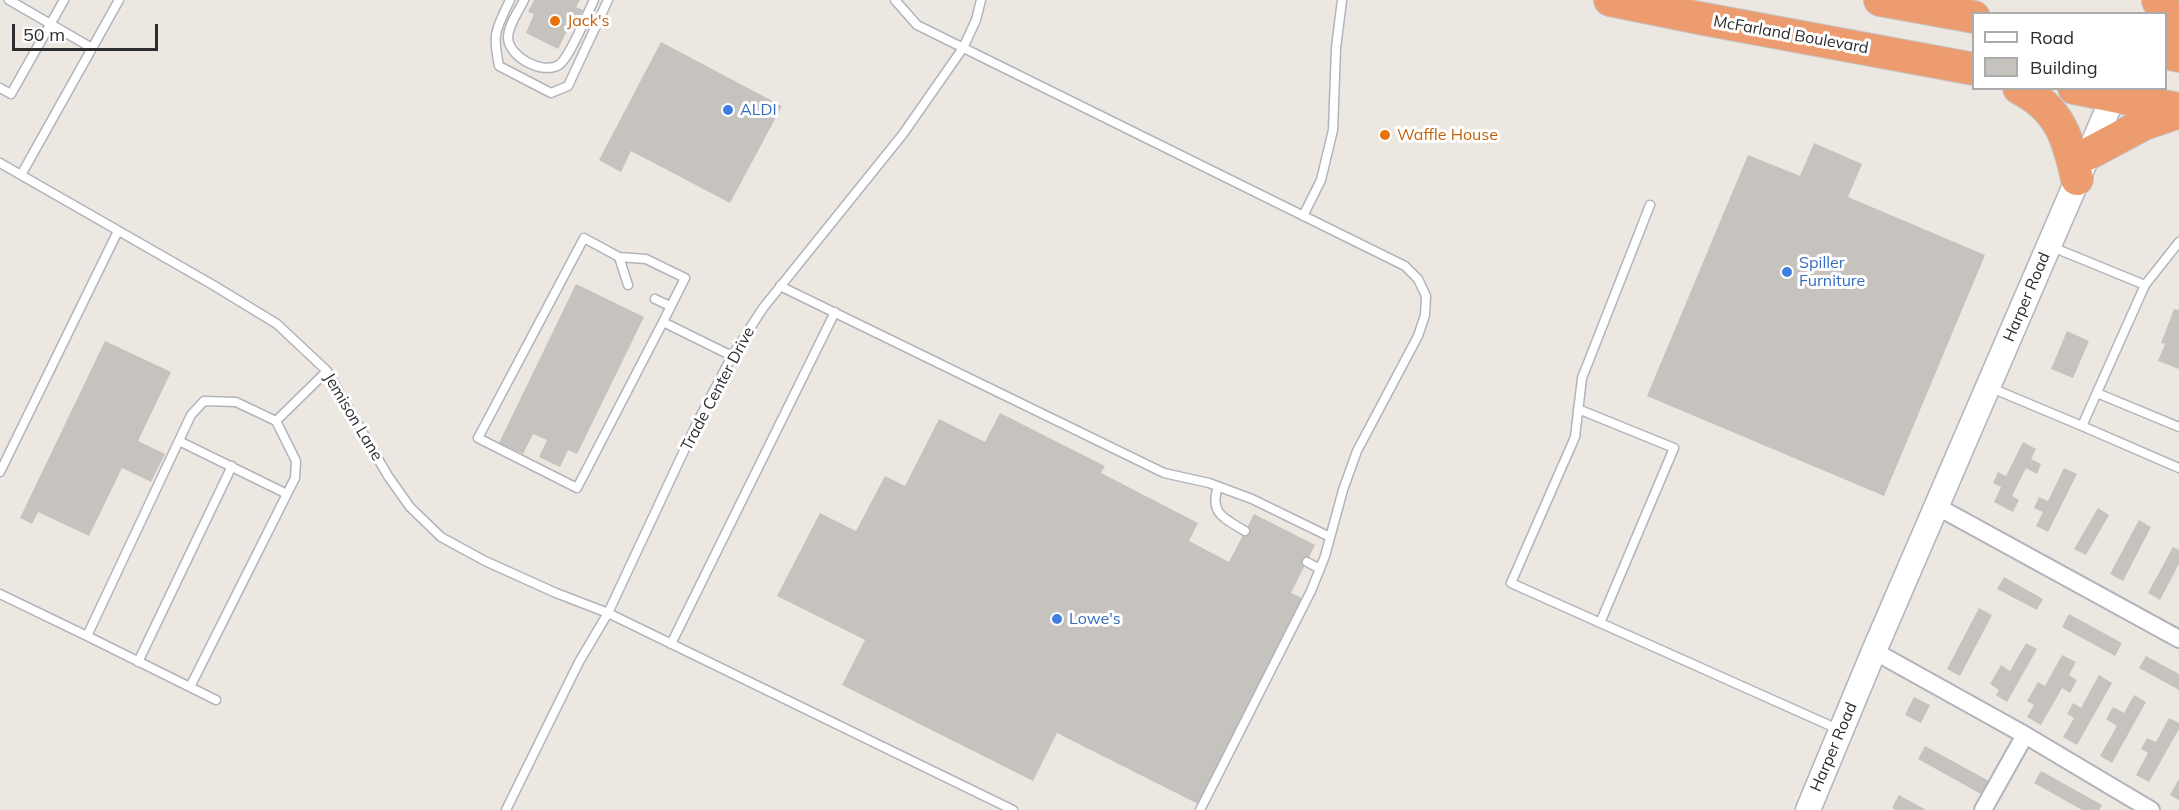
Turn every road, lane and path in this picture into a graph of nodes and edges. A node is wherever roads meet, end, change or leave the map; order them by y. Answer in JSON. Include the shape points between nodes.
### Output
{"nodes":[{"id":1,"x":9,"y":0,"type":"edge"},
{"id":2,"x":64,"y":0,"type":"edge"},
{"id":3,"x":119,"y":0,"type":"edge"},
{"id":4,"x":510,"y":0,"type":"edge"},
{"id":5,"x":524,"y":0,"type":"edge"},
{"id":6,"x":594,"y":0,"type":"edge"},
{"id":7,"x":608,"y":0,"type":"edge"},
{"id":8,"x":895,"y":0,"type":"edge"},
{"id":9,"x":981,"y":0,"type":"edge"},
{"id":10,"x":1342,"y":0,"type":"edge"},
{"id":11,"x":1610,"y":0,"type":"edge"},
{"id":12,"x":1880,"y":0,"type":"edge"},
{"id":13,"x":1936,"y":5,"type":"edge"},
{"id":14,"x":1972,"y":16,"type":"edge"},
{"id":15,"x":2167,"y":16,"type":"edge"},
{"id":16,"x":2179,"y":28,"type":"edge"},
{"id":17,"x":92,"y":48,"type":"junction"},
{"id":18,"x":963,"y":48,"type":"junction"},
{"id":19,"x":1972,"y":69,"type":"edge"},
{"id":20,"x":0,"y":87,"type":"edge"},
{"id":21,"x":2022,"y":90,"type":"edge"},
{"id":22,"x":2094,"y":90,"type":"edge"},
{"id":23,"x":2115,"y":92,"type":"edge"},
{"id":24,"x":2179,"y":110,"type":"edge"},
{"id":25,"x":0,"y":163,"type":"edge"},
{"id":26,"x":2083,"y":167,"type":"junction"},
{"id":27,"x":21,"y":175,"type":"junction"},
{"id":28,"x":1650,"y":205,"type":"dead end"},
{"id":29,"x":1303,"y":216,"type":"junction"},
{"id":30,"x":118,"y":231,"type":"junction"},
{"id":31,"x":2179,"y":242,"type":"edge"},
{"id":32,"x":2049,"y":245,"type":"junction"},
{"id":33,"x":619,"y":257,"type":"junction"},
{"id":34,"x":628,"y":285,"type":"dead end"},
{"id":35,"x":2145,"y":285,"type":"junction"},
{"id":36,"x":780,"y":286,"type":"junction"},
{"id":37,"x":655,"y":299,"type":"dead end"},
{"id":38,"x":670,"y":306,"type":"junction"},
{"id":39,"x":835,"y":312,"type":"junction"},
{"id":40,"x":663,"y":322,"type":"junction"},
{"id":41,"x":732,"y":356,"type":"junction"},
{"id":42,"x":327,"y":372,"type":"junction"},
{"id":43,"x":1989,"y":387,"type":"junction"},
{"id":44,"x":2097,"y":393,"type":"junction"},
{"id":45,"x":1578,"y":409,"type":"junction"},
{"id":46,"x":276,"y":421,"type":"junction"},
{"id":47,"x":2082,"y":426,"type":"junction"},
{"id":48,"x":2179,"y":427,"type":"edge"},
{"id":49,"x":179,"y":441,"type":"junction"},
{"id":50,"x":232,"y":466,"type":"junction"},
{"id":51,"x":2179,"y":468,"type":"edge"},
{"id":52,"x":0,"y":472,"type":"edge"},
{"id":53,"x":1218,"y":486,"type":"junction"},
{"id":54,"x":287,"y":494,"type":"junction"},
{"id":55,"x":1938,"y":507,"type":"junction"},
{"id":56,"x":1245,"y":531,"type":"dead end"},
{"id":57,"x":1330,"y":537,"type":"junction"},
{"id":58,"x":1307,"y":562,"type":"dead end"},
{"id":59,"x":1320,"y":569,"type":"junction"},
{"id":60,"x":0,"y":594,"type":"edge"},
{"id":61,"x":608,"y":613,"type":"junction"},
{"id":62,"x":1600,"y":623,"type":"junction"},
{"id":63,"x":87,"y":636,"type":"junction"},
{"id":64,"x":2179,"y":639,"type":"edge"},
{"id":65,"x":671,"y":644,"type":"junction"},
{"id":66,"x":1874,"y":651,"type":"junction"},
{"id":67,"x":138,"y":662,"type":"junction"},
{"id":68,"x":189,"y":687,"type":"junction"},
{"id":69,"x":216,"y":700,"type":"dead end"},
{"id":70,"x":1841,"y":730,"type":"junction"},
{"id":71,"x":2025,"y":735,"type":"junction"},
{"id":72,"x":506,"y":810,"type":"edge"},
{"id":73,"x":1013,"y":810,"type":"edge"},
{"id":74,"x":1200,"y":810,"type":"edge"},
{"id":75,"x":1808,"y":810,"type":"edge"},
{"id":76,"x":1983,"y":810,"type":"edge"},
{"id":77,"x":2151,"y":810,"type":"edge"}],
"edges":[{"from":1,"to":17,"type":"lane"},
{"from":2,"to":20,"type":"lane","via":[[11,94]]},
{"from":3,"to":17,"type":"lane"},
{"from":4,"to":7,"type":"lane","via":[[495,31],[499,66],[551,93],[568,86]]},
{"from":5,"to":6,"type":"lane","via":[[508,39],[512,51],[543,67],[558,65],[567,56]]},
{"from":8,"to":18,"type":"lane","via":[[917,25]]},
{"from":9,"to":18,"type":"lane","name":"Trade Center Drive"},
{"from":10,"to":29,"type":"lane","via":[[1333,130],[1321,180]]},
{"from":11,"to":19,"type":"highway","name":"McFarland Boulevard"},
{"from":12,"to":13,"type":"highway"},
{"from":13,"to":14,"type":"highway"},
{"from":15,"to":16,"type":"highway"},
{"from":17,"to":27,"type":"lane"},
{"from":18,"to":29,"type":"lane"},
{"from":18,"to":36,"type":"lane","name":"Trade Center Drive","via":[[903,134]]},
{"from":21,"to":26,"type":"highway","via":[[2052,112]]},
{"from":22,"to":23,"type":"highway"},
{"from":23,"to":24,"type":"highway"},
{"from":23,"to":26,"type":"street","name":"Harper Road"},
{"from":24,"to":26,"type":"highway","via":[[2144,124]]},
{"from":25,"to":27,"type":"lane","name":"Jemison Lane"},
{"from":26,"to":32,"type":"street","name":"Harper Road"},
{"from":27,"to":30,"type":"lane","name":"Jemison Lane"},
{"from":28,"to":45,"type":"lane","via":[[1582,378]]},
{"from":29,"to":57,"type":"lane","via":[[1405,266],[1418,279],[1426,296],[1418,336],[1357,451]]},
{"from":30,"to":42,"type":"lane","name":"Jemison Lane","via":[[277,324]]},
{"from":30,"to":52,"type":"lane"},
{"from":31,"to":35,"type":"lane"},
{"from":32,"to":35,"type":"lane"},
{"from":32,"to":43,"type":"street","name":"Harper Road"},
{"from":33,"to":34,"type":"lane"},
{"from":33,"to":38,"type":"lane","via":[[646,260],[684,278]]},
{"from":33,"to":40,"type":"lane","via":[[584,238],[478,438],[577,488]]},
{"from":35,"to":44,"type":"lane"},
{"from":36,"to":39,"type":"lane"},
{"from":36,"to":41,"type":"lane","name":"Trade Center Drive"},
{"from":37,"to":38,"type":"lane"},
{"from":38,"to":40,"type":"lane"},
{"from":39,"to":53,"type":"lane","via":[[1164,473]]},
{"from":39,"to":65,"type":"lane"},
{"from":40,"to":41,"type":"lane"},
{"from":41,"to":61,"type":"lane","name":"Trade Center Drive"},
{"from":42,"to":46,"type":"lane"},
{"from":42,"to":61,"type":"lane","name":"Jemison Lane","via":[[388,476],[410,507],[441,537],[556,593]]},
{"from":43,"to":47,"type":"lane"},
{"from":43,"to":55,"type":"street","name":"Harper Road"},
{"from":44,"to":47,"type":"lane"},
{"from":44,"to":48,"type":"lane"},
{"from":45,"to":62,"type":"lane","via":[[1575,437],[1511,583]]},
{"from":45,"to":62,"type":"lane","via":[[1674,448]]},
{"from":46,"to":49,"type":"lane","via":[[236,402],[204,401],[191,415]]},
{"from":46,"to":54,"type":"lane","via":[[297,461],[295,478]]},
{"from":47,"to":51,"type":"lane"},
{"from":49,"to":50,"type":"lane"},
{"from":49,"to":63,"type":"lane"},
{"from":50,"to":54,"type":"lane"},
{"from":50,"to":67,"type":"lane"},
{"from":53,"to":56,"type":"lane","via":[[1215,506],[1223,518]]},
{"from":53,"to":57,"type":"lane"},
{"from":54,"to":68,"type":"lane"},
{"from":55,"to":64,"type":"street"},
{"from":55,"to":66,"type":"street","name":"Harper Road"},
{"from":57,"to":59,"type":"lane"},
{"from":58,"to":59,"type":"lane"},
{"from":59,"to":74,"type":"lane"},
{"from":60,"to":63,"type":"lane"},
{"from":61,"to":65,"type":"lane","name":"Jemison Lane"},
{"from":61,"to":72,"type":"lane","name":"Trade Center Drive","via":[[579,662]]},
{"from":62,"to":70,"type":"lane"},
{"from":63,"to":67,"type":"lane"},
{"from":65,"to":73,"type":"lane","name":"Jemison Lane"},
{"from":66,"to":70,"type":"street","name":"Harper Road"},
{"from":66,"to":71,"type":"street"},
{"from":67,"to":68,"type":"lane"},
{"from":68,"to":69,"type":"lane"},
{"from":70,"to":75,"type":"street","name":"Harper Road"},
{"from":71,"to":76,"type":"street"},
{"from":71,"to":77,"type":"street"}]}
